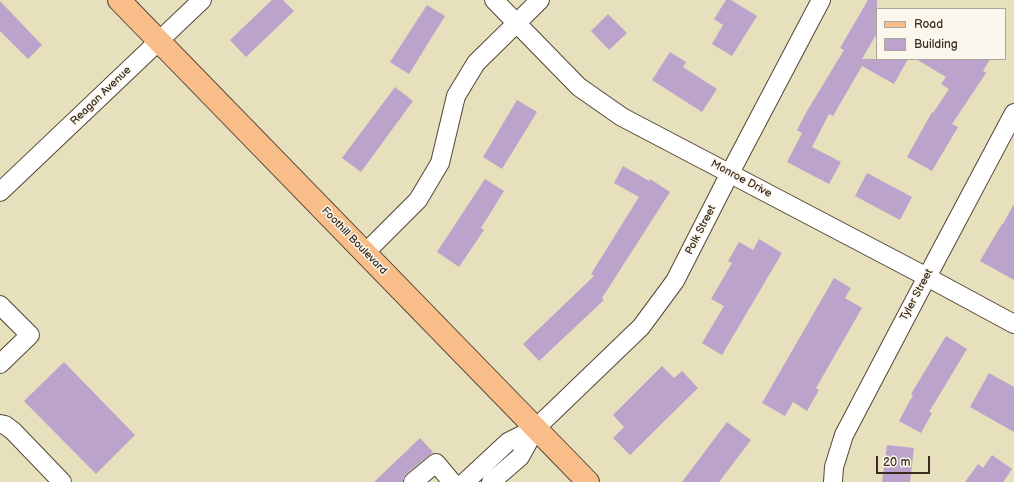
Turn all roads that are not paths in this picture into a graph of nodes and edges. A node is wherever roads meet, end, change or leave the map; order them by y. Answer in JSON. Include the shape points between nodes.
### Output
{"nodes":[{"id":1,"x":119,"y":0,"type":"edge"},
{"id":2,"x":202,"y":0,"type":"edge"},
{"id":3,"x":494,"y":0,"type":"edge"},
{"id":4,"x":540,"y":0,"type":"edge"},
{"id":5,"x":821,"y":0,"type":"edge"},
{"id":6,"x":516,"y":23,"type":"junction"},
{"id":7,"x":159,"y":41,"type":"junction"},
{"id":8,"x":1014,"y":113,"type":"edge"},
{"id":9,"x":730,"y":173,"type":"junction"},
{"id":10,"x":0,"y":192,"type":"edge"},
{"id":11,"x":365,"y":253,"type":"junction"},
{"id":12,"x":926,"y":277,"type":"junction"},
{"id":13,"x":0,"y":305,"type":"edge"},
{"id":14,"x":1014,"y":324,"type":"edge"},
{"id":15,"x":0,"y":364,"type":"edge"},
{"id":16,"x":0,"y":424,"type":"edge"},
{"id":17,"x":536,"y":428,"type":"junction"},
{"id":18,"x":62,"y":482,"type":"edge"},
{"id":19,"x":413,"y":482,"type":"edge"},
{"id":20,"x":452,"y":482,"type":"edge"},
{"id":21,"x":465,"y":482,"type":"edge"},
{"id":22,"x":491,"y":482,"type":"edge"},
{"id":23,"x":588,"y":482,"type":"edge"},
{"id":24,"x":833,"y":482,"type":"edge"}],
"edges":[{"from":1,"to":7,"type":"main road","name":"Foothill Boulevard"},
{"from":2,"to":7,"type":"street","name":"Reagan Avenue"},
{"from":3,"to":6,"type":"street","name":"Monroe Drive"},
{"from":4,"to":6,"type":"street"},
{"from":5,"to":9,"type":"street","name":"Polk Street"},
{"from":6,"to":9,"type":"street","name":"Monroe Drive","via":[[579,87],[622,117]]},
{"from":6,"to":11,"type":"street","via":[[476,62],[456,96],[440,163],[418,200]]},
{"from":7,"to":10,"type":"street","name":"Reagan Avenue"},
{"from":7,"to":11,"type":"main road","name":"Foothill Boulevard"},
{"from":8,"to":12,"type":"street","name":"Tyler Street"},
{"from":9,"to":12,"type":"street","name":"Monroe Drive"},
{"from":9,"to":17,"type":"street","name":"Polk Street","via":[[675,281],[642,328]]},
{"from":11,"to":17,"type":"main road","name":"Foothill Boulevard"},
{"from":12,"to":14,"type":"street","name":"Monroe Drive"},
{"from":12,"to":24,"type":"street","name":"Tyler Street","via":[[844,435],[834,467]]},
{"from":13,"to":15,"type":"street","via":[[30,335]]},
{"from":16,"to":18,"type":"street","via":[[13,431]]},
{"from":17,"to":21,"type":"street","via":[[508,442]]},
{"from":17,"to":22,"type":"street","via":[[520,457]]},
{"from":17,"to":23,"type":"main road","name":"Foothill Boulevard"},
{"from":19,"to":20,"type":"street","via":[[436,463]]}]}
